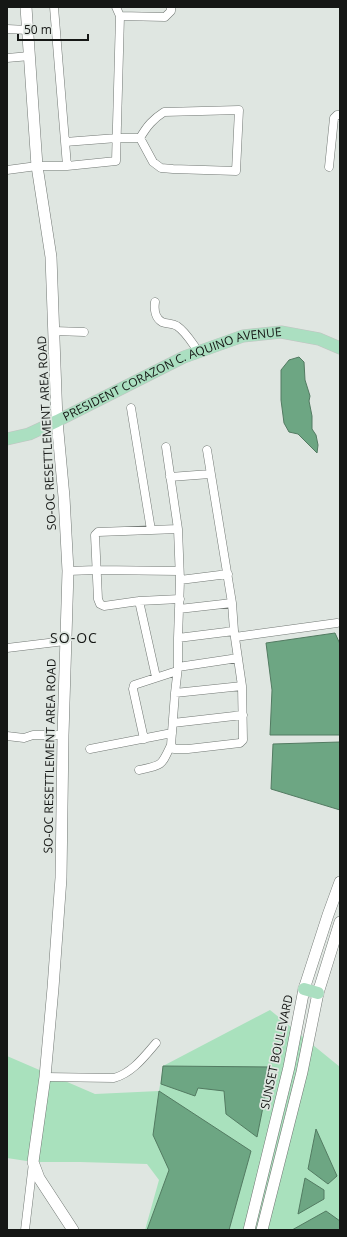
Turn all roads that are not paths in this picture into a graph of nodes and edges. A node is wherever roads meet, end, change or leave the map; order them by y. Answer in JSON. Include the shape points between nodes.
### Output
{"nodes":[{"id":1,"x":26,"y":7,"type":"edge"},
{"id":2,"x":54,"y":7,"type":"edge"},
{"id":3,"x":116,"y":7,"type":"edge"},
{"id":4,"x":171,"y":7,"type":"edge"},
{"id":5,"x":120,"y":16,"type":"junction"},
{"id":6,"x":7,"y":29,"type":"edge"},
{"id":7,"x":28,"y":30,"type":"junction"},
{"id":8,"x":30,"y":56,"type":"junction"},
{"id":9,"x":7,"y":58,"type":"edge"},
{"id":10,"x":340,"y":115,"type":"edge"},
{"id":11,"x":117,"y":138,"type":"junction"},
{"id":12,"x":140,"y":138,"type":"junction"},
{"id":13,"x":65,"y":142,"type":"junction"},
{"id":14,"x":38,"y":166,"type":"junction"},
{"id":15,"x":67,"y":166,"type":"junction"},
{"id":16,"x":329,"y":167,"type":"dead end"},
{"id":17,"x":7,"y":170,"type":"edge"},
{"id":18,"x":155,"y":302,"type":"dead end"},
{"id":19,"x":54,"y":331,"type":"junction"},
{"id":20,"x":84,"y":332,"type":"dead end"},
{"id":21,"x":340,"y":348,"type":"edge"},
{"id":22,"x":198,"y":352,"type":"junction"},
{"id":23,"x":131,"y":408,"type":"dead end"},
{"id":24,"x":58,"y":421,"type":"junction"},
{"id":25,"x":7,"y":439,"type":"edge"},
{"id":26,"x":166,"y":447,"type":"dead end"},
{"id":27,"x":206,"y":450,"type":"dead end"},
{"id":28,"x":210,"y":474,"type":"junction"},
{"id":29,"x":170,"y":477,"type":"junction"},
{"id":30,"x":178,"y":529,"type":"junction"},
{"id":31,"x":151,"y":530,"type":"junction"},
{"id":32,"x":96,"y":570,"type":"junction"},
{"id":33,"x":68,"y":571,"type":"junction"},
{"id":34,"x":179,"y":571,"type":"junction"},
{"id":35,"x":228,"y":574,"type":"junction"},
{"id":36,"x":180,"y":580,"type":"junction"},
{"id":37,"x":180,"y":599,"type":"junction"},
{"id":38,"x":139,"y":601,"type":"junction"},
{"id":39,"x":232,"y":603,"type":"junction"},
{"id":40,"x":179,"y":609,"type":"junction"},
{"id":41,"x":337,"y":623,"type":"dead end"},
{"id":42,"x":235,"y":634,"type":"junction"},
{"id":43,"x":178,"y":638,"type":"junction"},
{"id":44,"x":65,"y":641,"type":"junction"},
{"id":45,"x":7,"y":648,"type":"edge"},
{"id":46,"x":238,"y":658,"type":"junction"},
{"id":47,"x":178,"y":669,"type":"junction"},
{"id":48,"x":156,"y":677,"type":"junction"},
{"id":49,"x":242,"y":686,"type":"junction"},
{"id":50,"x":174,"y":693,"type":"junction"},
{"id":51,"x":243,"y":715,"type":"junction"},
{"id":52,"x":173,"y":723,"type":"junction"},
{"id":53,"x":172,"y":733,"type":"junction"},
{"id":54,"x":63,"y":735,"type":"junction"},
{"id":55,"x":7,"y":736,"type":"edge"},
{"id":56,"x":144,"y":739,"type":"junction"},
{"id":57,"x":172,"y":744,"type":"junction"},
{"id":58,"x":90,"y":750,"type":"dead end"},
{"id":59,"x":139,"y":770,"type":"dead end"},
{"id":60,"x":340,"y":882,"type":"edge"},
{"id":61,"x":340,"y":922,"type":"edge"},
{"id":62,"x":304,"y":989,"type":"junction"},
{"id":63,"x":318,"y":993,"type":"junction"},
{"id":64,"x":156,"y":1043,"type":"dead end"},
{"id":65,"x":45,"y":1077,"type":"junction"},
{"id":66,"x":33,"y":1162,"type":"junction"},
{"id":67,"x":25,"y":1230,"type":"edge"},
{"id":68,"x":73,"y":1230,"type":"edge"},
{"id":69,"x":248,"y":1230,"type":"edge"},
{"id":70,"x":262,"y":1230,"type":"edge"}],
"edges":[{"from":1,"to":7,"type":"street","name":"SO-OC RESETTLEMENT AREA ROAD"},
{"from":2,"to":13,"type":"street"},
{"from":3,"to":5,"type":"street"},
{"from":4,"to":5,"type":"street","via":[[171,11],[165,17]]},
{"from":5,"to":11,"type":"street"},
{"from":6,"to":7,"type":"street"},
{"from":7,"to":8,"type":"street","name":"SO-OC RESETTLEMENT AREA ROAD"},
{"from":8,"to":9,"type":"street"},
{"from":8,"to":14,"type":"street","name":"SO-OC RESETTLEMENT AREA ROAD"},
{"from":10,"to":16,"type":"street","via":[[334,118]]},
{"from":11,"to":12,"type":"street"},
{"from":11,"to":13,"type":"street"},
{"from":11,"to":15,"type":"street","via":[[116,161]]},
{"from":12,"to":12,"type":"street","via":[[153,162],[161,168],[236,171],[239,110],[164,112],[154,117]]},
{"from":13,"to":15,"type":"street"},
{"from":14,"to":15,"type":"street"},
{"from":14,"to":17,"type":"street"},
{"from":14,"to":19,"type":"street","name":"SO-OC RESETTLEMENT AREA ROAD","via":[[51,257]]},
{"from":18,"to":22,"type":"street","via":[[154,310],[162,322],[172,323],[178,327]]},
{"from":19,"to":20,"type":"street"},
{"from":19,"to":24,"type":"street","name":"SO-OC RESETTLEMENT AREA ROAD"},
{"from":21,"to":22,"type":"main road","name":"PRESIDENT CORAZON C. AQUINO AVENUE","via":[[319,339],[281,332],[243,336]]},
{"from":22,"to":24,"type":"main road","name":"PRESIDENT CORAZON C. AQUINO AVENUE"},
{"from":23,"to":31,"type":"street"},
{"from":24,"to":25,"type":"main road","name":"PRESIDENT CORAZON C. AQUINO AVENUE","via":[[29,434]]},
{"from":24,"to":33,"type":"street","name":"SO-OC RESETTLEMENT AREA ROAD"},
{"from":26,"to":29,"type":"street"},
{"from":27,"to":28,"type":"street"},
{"from":28,"to":29,"type":"street"},
{"from":28,"to":35,"type":"street"},
{"from":29,"to":30,"type":"street"},
{"from":30,"to":31,"type":"street"},
{"from":30,"to":34,"type":"street"},
{"from":31,"to":32,"type":"street","via":[[96,533]]},
{"from":32,"to":33,"type":"street"},
{"from":32,"to":34,"type":"street"},
{"from":32,"to":38,"type":"street","via":[[100,604],[104,606]]},
{"from":33,"to":44,"type":"street","name":"SO-OC RESETTLEMENT AREA ROAD"},
{"from":34,"to":36,"type":"street"},
{"from":35,"to":36,"type":"street"},
{"from":35,"to":39,"type":"street"},
{"from":36,"to":37,"type":"street"},
{"from":37,"to":38,"type":"street"},
{"from":37,"to":40,"type":"street"},
{"from":38,"to":48,"type":"street"},
{"from":39,"to":40,"type":"street"},
{"from":39,"to":42,"type":"street"},
{"from":40,"to":43,"type":"street"},
{"from":41,"to":42,"type":"street"},
{"from":42,"to":43,"type":"street"},
{"from":42,"to":46,"type":"street"},
{"from":43,"to":47,"type":"street"},
{"from":44,"to":45,"type":"street"},
{"from":44,"to":54,"type":"street","name":"SO-OC RESETTLEMENT AREA ROAD"},
{"from":46,"to":47,"type":"street"},
{"from":46,"to":49,"type":"street"},
{"from":47,"to":48,"type":"street"},
{"from":47,"to":50,"type":"street"},
{"from":48,"to":56,"type":"street","via":[[133,687]]},
{"from":49,"to":50,"type":"street"},
{"from":49,"to":51,"type":"street"},
{"from":50,"to":52,"type":"street"},
{"from":51,"to":52,"type":"street"},
{"from":51,"to":57,"type":"street","via":[[243,740],[240,743],[188,749],[174,749]]},
{"from":52,"to":53,"type":"street"},
{"from":53,"to":56,"type":"street"},
{"from":53,"to":57,"type":"street"},
{"from":54,"to":55,"type":"street","via":[[33,735],[24,738]]},
{"from":54,"to":65,"type":"street","name":"SO-OC RESETTLEMENT AREA ROAD","via":[[61,878]]},
{"from":56,"to":58,"type":"street"},
{"from":57,"to":59,"type":"street","via":[[162,763]]},
{"from":60,"to":62,"type":"street","name":"SUNSET BOULEVARD"},
{"from":61,"to":63,"type":"street"},
{"from":62,"to":63,"type":"main road"},
{"from":62,"to":69,"type":"street","name":"SUNSET BOULEVARD","via":[[289,1068]]},
{"from":63,"to":70,"type":"street","via":[[302,1072]]},
{"from":64,"to":65,"type":"street","via":[[127,1072],[114,1078]]},
{"from":65,"to":66,"type":"street","name":"SO-OC RESETTLEMENT AREA ROAD"},
{"from":66,"to":67,"type":"street"},
{"from":66,"to":68,"type":"street","name":"SO-OC RESETTLEMENT AREA ROAD","via":[[38,1178]]}]}
